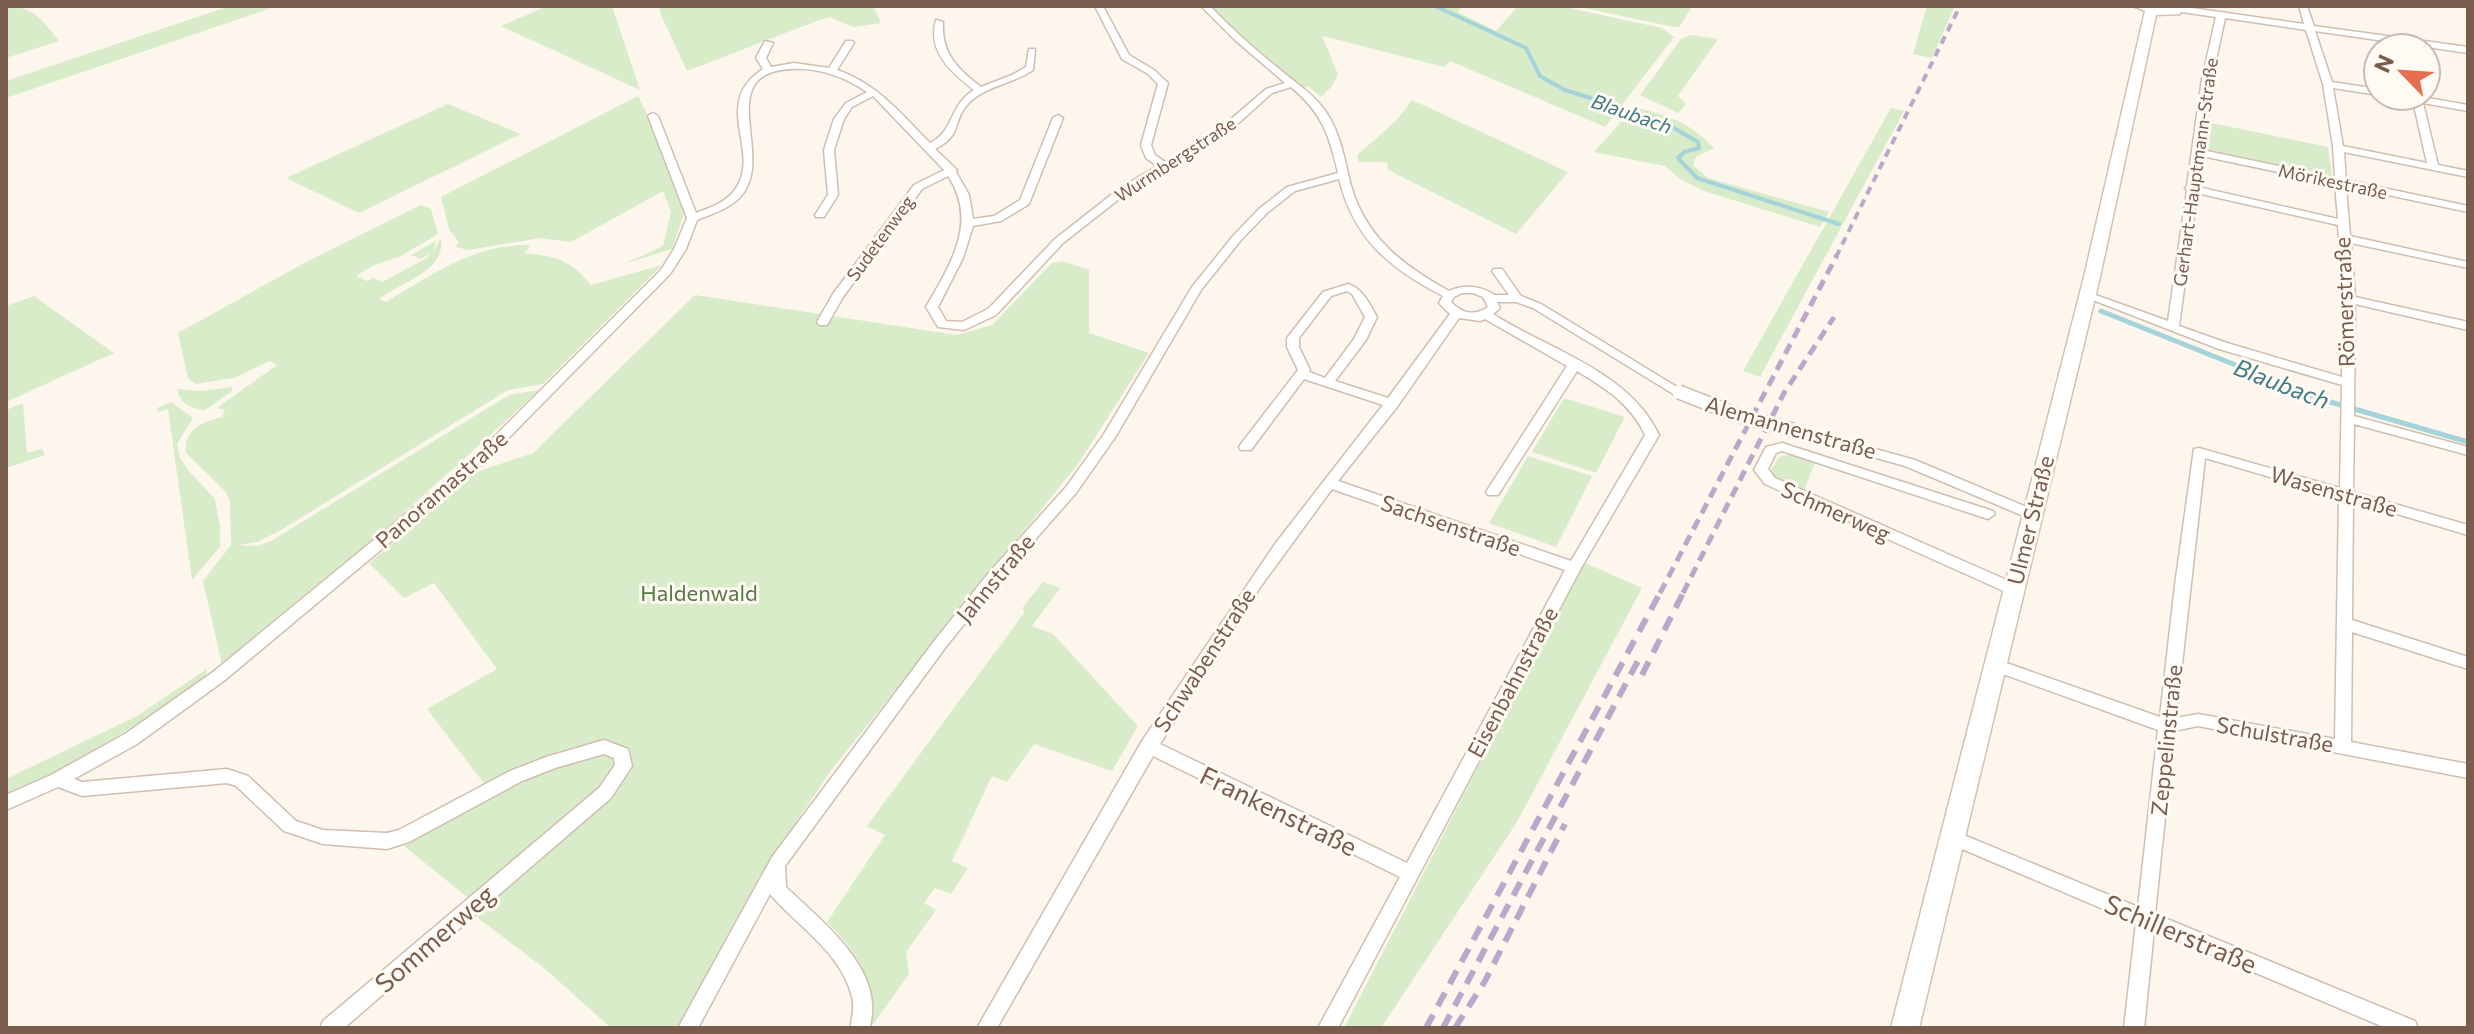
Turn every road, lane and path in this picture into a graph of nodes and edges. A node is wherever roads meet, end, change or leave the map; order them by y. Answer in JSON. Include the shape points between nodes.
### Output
{"nodes":[{"id":1,"x":1205,"y":6,"type":"edge"},
{"id":2,"x":2303,"y":6,"type":"edge"},
{"id":3,"x":2178,"y":7,"type":"edge"},
{"id":4,"x":1100,"y":8,"type":"edge"},
{"id":5,"x":2145,"y":8,"type":"edge"},
{"id":6,"x":2221,"y":16,"type":"junction"},
{"id":7,"x":939,"y":22,"type":"dead end"},
{"id":8,"x":2311,"y":28,"type":"junction"},
{"id":9,"x":768,"y":43,"type":"dead end"},
{"id":10,"x":849,"y":43,"type":"dead end"},
{"id":11,"x":2468,"y":50,"type":"edge"},
{"id":12,"x":1032,"y":51,"type":"dead end"},
{"id":13,"x":768,"y":70,"type":"junction"},
{"id":14,"x":832,"y":71,"type":"junction"},
{"id":15,"x":1291,"y":84,"type":"junction"},
{"id":16,"x":2328,"y":84,"type":"junction"},
{"id":17,"x":2362,"y":89,"type":"edge"},
{"id":18,"x":981,"y":91,"type":"junction"},
{"id":19,"x":874,"y":92,"type":"junction"},
{"id":20,"x":2442,"y":103,"type":"edge"},
{"id":21,"x":2468,"y":108,"type":"edge"},
{"id":22,"x":2420,"y":112,"type":"edge"},
{"id":23,"x":653,"y":116,"type":"dead end"},
{"id":24,"x":1058,"y":118,"type":"dead end"},
{"id":25,"x":929,"y":148,"type":"junction"},
{"id":26,"x":2339,"y":148,"type":"junction"},
{"id":27,"x":2198,"y":152,"type":"junction"},
{"id":28,"x":1163,"y":166,"type":"junction"},
{"id":29,"x":2433,"y":167,"type":"junction"},
{"id":30,"x":952,"y":170,"type":"junction"},
{"id":31,"x":1344,"y":174,"type":"junction"},
{"id":32,"x":2468,"y":174,"type":"edge"},
{"id":33,"x":2342,"y":184,"type":"junction"},
{"id":34,"x":2190,"y":188,"type":"junction"},
{"id":35,"x":2468,"y":209,"type":"edge"},
{"id":36,"x":820,"y":215,"type":"dead end"},
{"id":37,"x":692,"y":218,"type":"junction"},
{"id":38,"x":967,"y":223,"type":"junction"},
{"id":39,"x":2342,"y":223,"type":"junction"},
{"id":40,"x":2343,"y":238,"type":"junction"},
{"id":41,"x":2468,"y":265,"type":"edge"},
{"id":42,"x":1498,"y":271,"type":"dead end"},
{"id":43,"x":1449,"y":295,"type":"junction"},
{"id":44,"x":2086,"y":295,"type":"junction"},
{"id":45,"x":1517,"y":298,"type":"junction"},
{"id":46,"x":1492,"y":299,"type":"junction"},
{"id":47,"x":2349,"y":299,"type":"junction"},
{"id":48,"x":1456,"y":314,"type":"junction"},
{"id":49,"x":1487,"y":315,"type":"junction"},
{"id":50,"x":823,"y":322,"type":"dead end"},
{"id":51,"x":2468,"y":326,"type":"edge"},
{"id":52,"x":2173,"y":328,"type":"junction"},
{"id":53,"x":1574,"y":365,"type":"junction"},
{"id":54,"x":1301,"y":374,"type":"junction"},
{"id":55,"x":2346,"y":382,"type":"junction"},
{"id":56,"x":1327,"y":383,"type":"junction"},
{"id":57,"x":1392,"y":404,"type":"junction"},
{"id":58,"x":2346,"y":411,"type":"junction"},
{"id":59,"x":1246,"y":447,"type":"dead end"},
{"id":60,"x":2468,"y":451,"type":"edge"},
{"id":61,"x":2199,"y":452,"type":"joint"},
{"id":62,"x":1328,"y":483,"type":"junction"},
{"id":63,"x":1493,"y":492,"type":"dead end"},
{"id":64,"x":2346,"y":495,"type":"junction"},
{"id":65,"x":1988,"y":514,"type":"dead end"},
{"id":66,"x":2031,"y":514,"type":"junction"},
{"id":67,"x":2468,"y":530,"type":"edge"},
{"id":68,"x":1574,"y":568,"type":"junction"},
{"id":69,"x":2013,"y":589,"type":"junction"},
{"id":70,"x":2343,"y":623,"type":"junction"},
{"id":71,"x":2468,"y":663,"type":"edge"},
{"id":72,"x":1995,"y":665,"type":"junction"},
{"id":73,"x":2167,"y":726,"type":"junction"},
{"id":74,"x":1148,"y":746,"type":"junction"},
{"id":75,"x":2343,"y":746,"type":"junction"},
{"id":76,"x":2468,"y":771,"type":"edge"},
{"id":77,"x":57,"y":780,"type":"junction"},
{"id":78,"x":6,"y":803,"type":"edge"},
{"id":79,"x":1954,"y":838,"type":"junction"},
{"id":80,"x":778,"y":862,"type":"junction"},
{"id":81,"x":1410,"y":873,"type":"junction"},
{"id":82,"x":2147,"y":919,"type":"junction"},
{"id":83,"x":330,"y":1028,"type":"edge"},
{"id":84,"x":688,"y":1028,"type":"edge"},
{"id":85,"x":860,"y":1028,"type":"edge"},
{"id":86,"x":987,"y":1028,"type":"edge"},
{"id":87,"x":1328,"y":1028,"type":"edge"},
{"id":88,"x":1905,"y":1028,"type":"edge"},
{"id":89,"x":2134,"y":1028,"type":"edge"},
{"id":90,"x":2408,"y":1028,"type":"edge"}],
"edges":[{"from":1,"to":15,"type":"street","name":"Alemannenstraße"},
{"from":2,"to":8,"type":"street","name":"Römerstraße"},
{"from":3,"to":5,"type":"main road","name":"Ulmer Straße","via":[[2167,12]]},
{"from":3,"to":6,"type":"street"},
{"from":4,"to":28,"type":"street","via":[[1125,57],[1163,83],[1146,145]]},
{"from":5,"to":44,"type":"main road","name":"Ulmer Straße"},
{"from":6,"to":8,"type":"street"},
{"from":6,"to":27,"type":"street","name":"Gerhart-Hauptmann-Straße"},
{"from":7,"to":18,"type":"street","via":[[947,63]]},
{"from":8,"to":11,"type":"street"},
{"from":8,"to":16,"type":"street","name":"Römerstraße"},
{"from":9,"to":13,"type":"street","via":[[761,58]]},
{"from":10,"to":14,"type":"street"},
{"from":12,"to":18,"type":"street","via":[[1024,73]]},
{"from":13,"to":14,"type":"street","name":"Wurmbergstraße","via":[[802,66]]},
{"from":13,"to":37,"type":"street","via":[[742,93],[748,164],[742,187],[720,207]]},
{"from":14,"to":19,"type":"street","name":"Wurmbergstraße"},
{"from":15,"to":28,"type":"street","name":"Wurmbergstraße","via":[[1269,91],[1219,135]]},
{"from":15,"to":31,"type":"street","name":"Alemannenstraße","via":[[1325,118]]},
{"from":16,"to":17,"type":"street"},
{"from":16,"to":26,"type":"street","name":"Römerstraße"},
{"from":18,"to":25,"type":"street","via":[[961,105],[946,141]]},
{"from":19,"to":25,"type":"street","name":"Wurmbergstraße"},
{"from":19,"to":36,"type":"street","via":[[849,105],[839,119],[829,150],[833,195]]},
{"from":20,"to":21,"type":"street"},
{"from":22,"to":29,"type":"street"},
{"from":23,"to":37,"type":"street"},
{"from":24,"to":38,"type":"street","via":[[1025,202],[997,219]]},
{"from":25,"to":30,"type":"street","name":"Wurmbergstraße"},
{"from":26,"to":29,"type":"street"},
{"from":26,"to":33,"type":"street","name":"Römerstraße"},
{"from":27,"to":33,"type":"street","name":"Mörikestraße"},
{"from":27,"to":34,"type":"street","name":"Gerhart-Hauptmann-Straße"},
{"from":28,"to":38,"type":"street","name":"Wurmbergstraße","via":[[1059,241],[992,312],[964,326],[942,324],[932,307],[958,258]]},
{"from":29,"to":32,"type":"street"},
{"from":30,"to":38,"type":"street","name":"Wurmbergstraße","via":[[967,206]]},
{"from":30,"to":50,"type":"street","name":"Sudetenweg","via":[[918,187]]},
{"from":31,"to":43,"type":"street","name":"Alemannenstraße","via":[[1363,230],[1380,250]]},
{"from":31,"to":80,"type":"street","name":"Jahnstraße","via":[[1291,189],[1237,238],[1196,289],[1071,490],[940,644]]},
{"from":33,"to":35,"type":"street","name":"Mörikestraße"},
{"from":33,"to":39,"type":"street","name":"Römerstraße"},
{"from":34,"to":39,"type":"street"},
{"from":34,"to":52,"type":"street","name":"Gerhart-Hauptmann-Straße"},
{"from":37,"to":77,"type":"street","name":"Panoramastraße","via":[[666,272],[475,464],[205,687],[131,739]]},
{"from":39,"to":40,"type":"street","name":"Römerstraße"},
{"from":40,"to":41,"type":"street"},
{"from":40,"to":47,"type":"street","name":"Römerstraße"},
{"from":42,"to":45,"type":"street","name":"Alemannenstraße"},
{"from":43,"to":46,"type":"street","name":"Alemannenstraße","via":[[1474,290]]},
{"from":43,"to":48,"type":"street","via":[[1447,307]]},
{"from":44,"to":52,"type":"street"},
{"from":44,"to":66,"type":"main road","name":"Ulmer Straße"},
{"from":45,"to":46,"type":"street","name":"Alemannenstraße"},
{"from":45,"to":66,"type":"street","name":"Alemannenstraße","bridge":true,"via":[[1679,392],[1740,416],[1910,463]]},
{"from":46,"to":49,"type":"street","via":[[1494,308]]},
{"from":47,"to":51,"type":"street"},
{"from":47,"to":55,"type":"street","name":"Römerstraße"},
{"from":48,"to":49,"type":"street"},
{"from":48,"to":57,"type":"street","name":"Schwabenstraße"},
{"from":49,"to":53,"type":"street"},
{"from":52,"to":55,"type":"street"},
{"from":53,"to":63,"type":"street"},
{"from":53,"to":68,"type":"street","name":"Eisenbahnstraße","via":[[1630,400],[1652,435]]},
{"from":54,"to":56,"type":"street"},
{"from":54,"to":56,"type":"street","via":[[1293,338],[1327,294],[1348,287],[1371,317]]},
{"from":54,"to":59,"type":"street"},
{"from":55,"to":58,"type":"street","name":"Römerstraße"},
{"from":56,"to":57,"type":"street"},
{"from":57,"to":62,"type":"street","name":"Schwabenstraße"},
{"from":58,"to":60,"type":"street"},
{"from":58,"to":64,"type":"street","name":"Römerstraße"},
{"from":61,"to":64,"type":"street","name":"Wasenstraße"},
{"from":61,"to":73,"type":"street","name":"Zeppelinstraße"},
{"from":62,"to":68,"type":"street","name":"Sachsenstraße"},
{"from":62,"to":74,"type":"street","name":"Schwabenstraße"},
{"from":64,"to":67,"type":"street","name":"Wasenstraße"},
{"from":64,"to":70,"type":"street","name":"Römerstraße"},
{"from":65,"to":69,"type":"street","name":"Schmerweg","via":[[1782,447],[1771,450],[1761,470],[1770,481]]},
{"from":66,"to":69,"type":"main road","name":"Ulmer Straße"},
{"from":68,"to":81,"type":"street","name":"Eisenbahnstraße"},
{"from":69,"to":72,"type":"main road","name":"Ulmer Straße"},
{"from":70,"to":71,"type":"street"},
{"from":70,"to":75,"type":"street","name":"Römerstraße"},
{"from":72,"to":73,"type":"street","name":"Schulstraße"},
{"from":72,"to":79,"type":"main road","name":"Ulmer Straße"},
{"from":73,"to":75,"type":"street","name":"Schulstraße","via":[[2198,720]]},
{"from":73,"to":82,"type":"street","name":"Zeppelinstraße"},
{"from":74,"to":81,"type":"street","name":"Frankenstraße"},
{"from":74,"to":86,"type":"street","name":"Schwabenstraße"},
{"from":75,"to":76,"type":"street","name":"Schulstraße"},
{"from":77,"to":78,"type":"street","name":"Panoramastraße"},
{"from":77,"to":83,"type":"street","name":"Sommerweg","via":[[82,789],[227,776],[242,781],[290,826],[349,841],[387,841],[552,762],[604,747],[622,754],[624,766],[605,793]]},
{"from":79,"to":82,"type":"street","name":"Schillerstraße"},
{"from":79,"to":88,"type":"main road","name":"Ulmer Straße"},
{"from":80,"to":84,"type":"street","name":"Jahnstraße"},
{"from":80,"to":85,"type":"street","via":[[777,890],[851,970],[862,999]]},
{"from":81,"to":87,"type":"street","name":"Eisenbahnstraße"},
{"from":82,"to":89,"type":"street","name":"Zeppelinstraße"},
{"from":82,"to":90,"type":"street","name":"Schillerstraße"}]}
